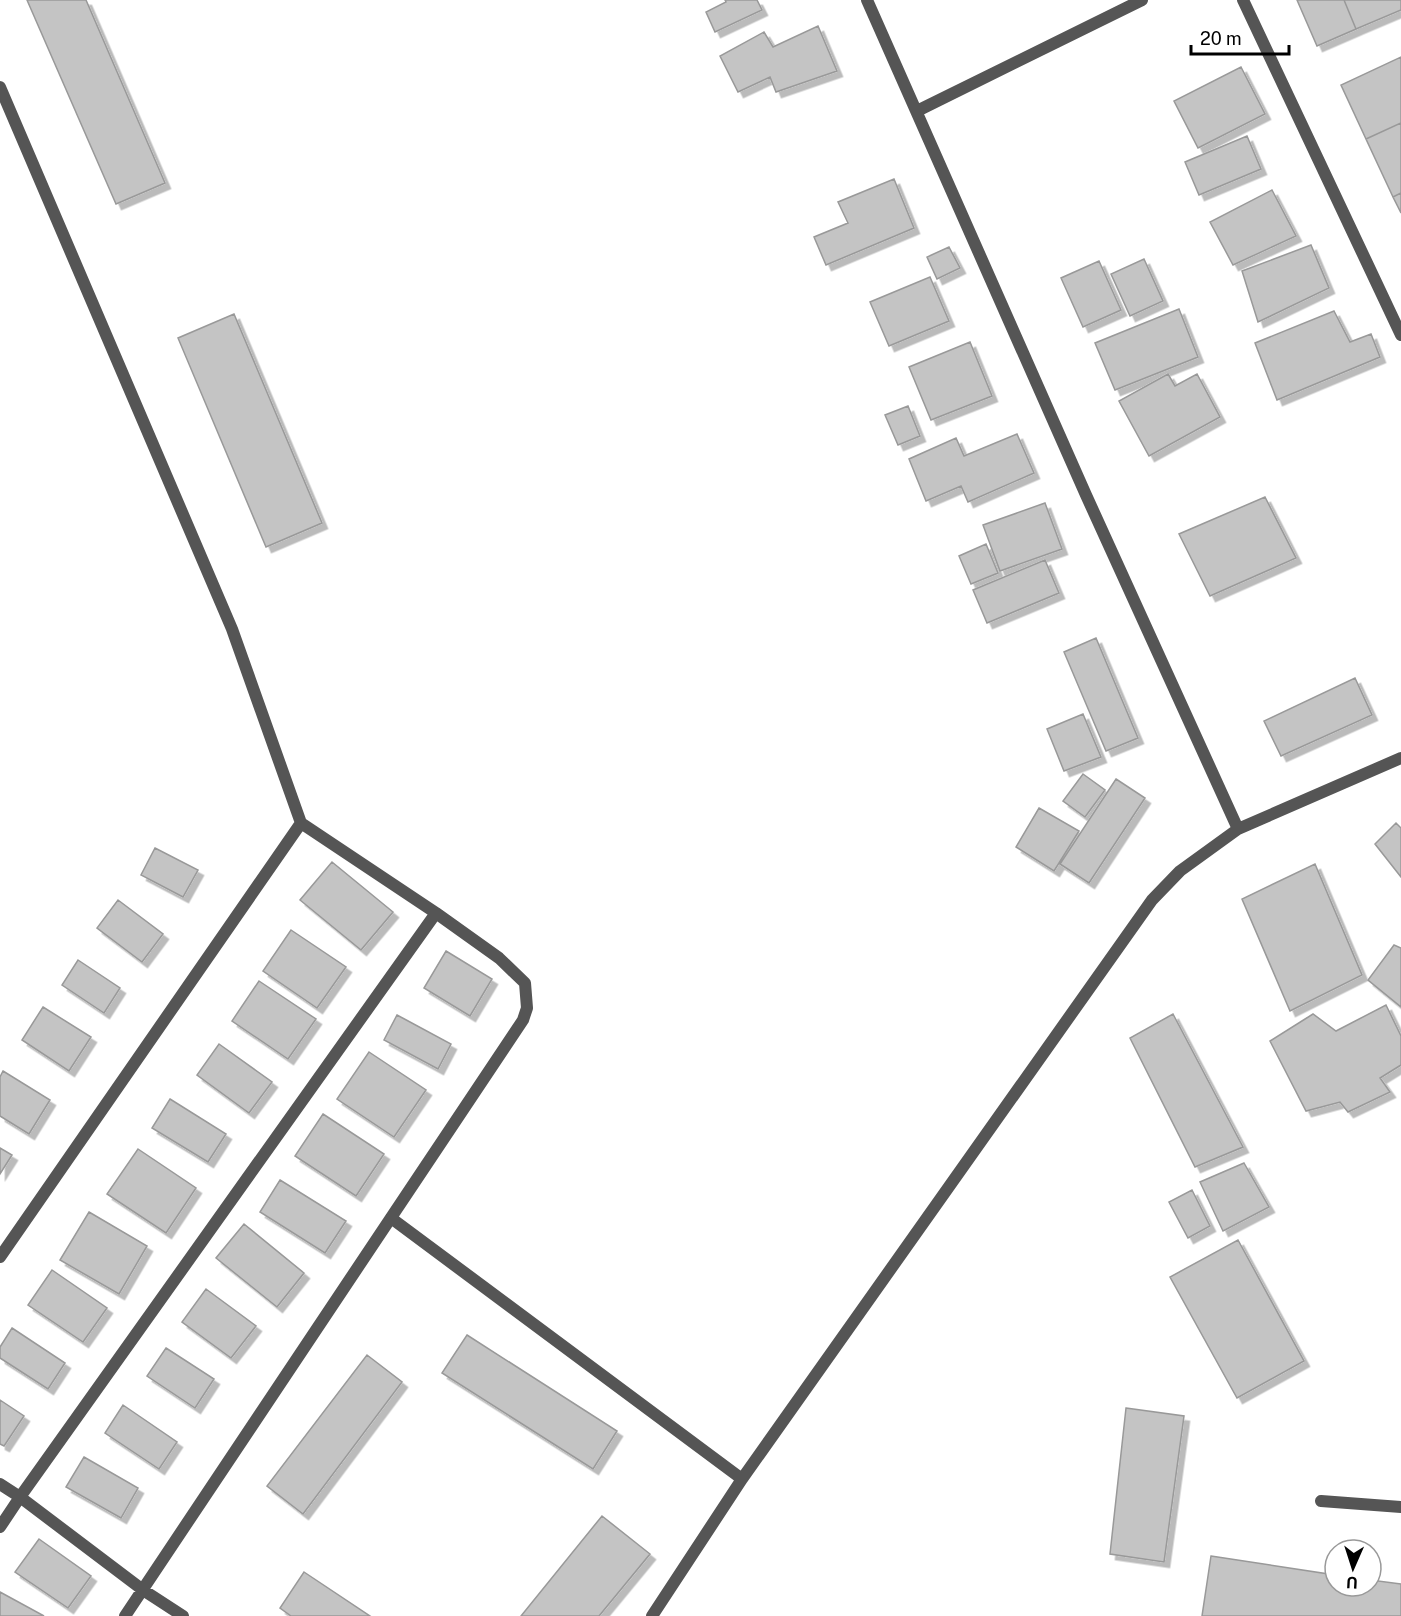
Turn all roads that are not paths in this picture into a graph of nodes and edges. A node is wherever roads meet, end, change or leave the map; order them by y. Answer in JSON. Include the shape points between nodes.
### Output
{"nodes":[{"id":1,"x":867,"y":0,"type":"edge"},
{"id":2,"x":1142,"y":0,"type":"edge"},
{"id":3,"x":1243,"y":0,"type":"edge"},
{"id":4,"x":0,"y":87,"type":"edge"},
{"id":5,"x":917,"y":111,"type":"junction"},
{"id":6,"x":1401,"y":335,"type":"edge"},
{"id":7,"x":1401,"y":758,"type":"edge"},
{"id":8,"x":301,"y":823,"type":"junction"},
{"id":9,"x":1238,"y":829,"type":"junction"},
{"id":10,"x":436,"y":913,"type":"junction"},
{"id":11,"x":391,"y":1218,"type":"junction"},
{"id":12,"x":0,"y":1257,"type":"edge"},
{"id":13,"x":742,"y":1479,"type":"junction"},
{"id":14,"x":0,"y":1484,"type":"edge"},
{"id":15,"x":20,"y":1497,"type":"junction"},
{"id":16,"x":1321,"y":1501,"type":"dead end"},
{"id":17,"x":1401,"y":1507,"type":"edge"},
{"id":18,"x":0,"y":1527,"type":"edge"},
{"id":19,"x":143,"y":1590,"type":"junction"},
{"id":20,"x":125,"y":1616,"type":"edge"},
{"id":21,"x":183,"y":1616,"type":"edge"},
{"id":22,"x":652,"y":1616,"type":"edge"}],
"edges":[{"from":1,"to":5,"type":"street"},
{"from":2,"to":5,"type":"street"},
{"from":3,"to":6,"type":"street"},
{"from":4,"to":8,"type":"street","via":[[232,628]]},
{"from":5,"to":9,"type":"street"},
{"from":7,"to":9,"type":"street"},
{"from":8,"to":10,"type":"street"},
{"from":8,"to":12,"type":"street"},
{"from":9,"to":13,"type":"street","via":[[1180,871],[1152,900]]},
{"from":10,"to":11,"type":"street","via":[[500,958],[525,983],[527,1008],[523,1020]]},
{"from":10,"to":15,"type":"street"},
{"from":11,"to":13,"type":"street"},
{"from":11,"to":19,"type":"street"},
{"from":13,"to":22,"type":"street"},
{"from":14,"to":15,"type":"street"},
{"from":15,"to":18,"type":"street"},
{"from":15,"to":19,"type":"street"},
{"from":16,"to":17,"type":"street"},
{"from":19,"to":20,"type":"street"},
{"from":19,"to":21,"type":"street"}]}
